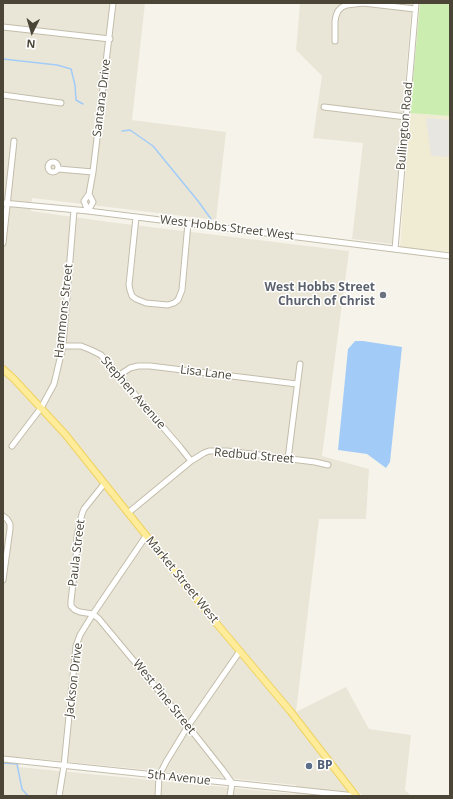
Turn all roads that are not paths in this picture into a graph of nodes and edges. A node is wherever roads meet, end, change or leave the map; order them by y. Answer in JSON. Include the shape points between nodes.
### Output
{"nodes":[{"id":1,"x":113,"y":3,"type":"edge"},
{"id":2,"x":416,"y":3,"type":"edge"},
{"id":3,"x":415,"y":9,"type":"junction"},
{"id":4,"x":3,"y":27,"type":"edge"},
{"id":5,"x":110,"y":39,"type":"junction"},
{"id":6,"x":335,"y":41,"type":"dead end"},
{"id":7,"x":3,"y":95,"type":"edge"},
{"id":8,"x":61,"y":103,"type":"dead end"},
{"id":9,"x":324,"y":107,"type":"dead end"},
{"id":10,"x":406,"y":117,"type":"junction"},
{"id":11,"x":14,"y":141,"type":"dead end"},
{"id":12,"x":58,"y":169,"type":"dead end"},
{"id":13,"x":93,"y":172,"type":"junction"},
{"id":14,"x":5,"y":203,"type":"edge"},
{"id":15,"x":74,"y":210,"type":"junction"},
{"id":16,"x":88,"y":211,"type":"junction"},
{"id":17,"x":136,"y":217,"type":"junction"},
{"id":18,"x":188,"y":223,"type":"junction"},
{"id":19,"x":3,"y":243,"type":"edge"},
{"id":20,"x":395,"y":249,"type":"junction"},
{"id":21,"x":450,"y":256,"type":"edge"},
{"id":22,"x":63,"y":346,"type":"junction"},
{"id":23,"x":300,"y":364,"type":"dead end"},
{"id":24,"x":3,"y":369,"type":"edge"},
{"id":25,"x":118,"y":376,"type":"junction"},
{"id":26,"x":297,"y":384,"type":"junction"},
{"id":27,"x":41,"y":408,"type":"junction"},
{"id":28,"x":12,"y":446,"type":"dead end"},
{"id":29,"x":288,"y":459,"type":"junction"},
{"id":30,"x":191,"y":461,"type":"junction"},
{"id":31,"x":328,"y":465,"type":"dead end"},
{"id":32,"x":104,"y":484,"type":"junction"},
{"id":33,"x":128,"y":512,"type":"junction"},
{"id":34,"x":3,"y":516,"type":"edge"},
{"id":35,"x":146,"y":536,"type":"junction"},
{"id":36,"x":3,"y":580,"type":"edge"},
{"id":37,"x":93,"y":614,"type":"junction"},
{"id":38,"x":240,"y":651,"type":"junction"},
{"id":39,"x":188,"y":726,"type":"junction"},
{"id":40,"x":3,"y":759,"type":"edge"},
{"id":41,"x":64,"y":766,"type":"junction"},
{"id":42,"x":159,"y":776,"type":"junction"},
{"id":43,"x":232,"y":783,"type":"junction"},
{"id":44,"x":59,"y":796,"type":"edge"},
{"id":45,"x":158,"y":796,"type":"edge"},
{"id":46,"x":230,"y":796,"type":"edge"},
{"id":47,"x":356,"y":796,"type":"edge"}],
"edges":[{"from":1,"to":5,"type":"street","name":"Santana Drive"},
{"from":2,"to":3,"type":"street","name":"Bullington Road"},
{"from":3,"to":6,"type":"street","via":[[363,3],[347,5],[338,11],[334,21]]},
{"from":3,"to":10,"type":"street","name":"Bullington Road"},
{"from":4,"to":5,"type":"street"},
{"from":5,"to":13,"type":"street","name":"Santana Drive"},
{"from":7,"to":8,"type":"street"},
{"from":9,"to":10,"type":"street"},
{"from":10,"to":20,"type":"street","name":"Bullington Road"},
{"from":11,"to":14,"type":"street"},
{"from":12,"to":13,"type":"street"},
{"from":13,"to":16,"type":"street","name":"Santana Drive","via":[[89,194],[93,202]]},
{"from":14,"to":15,"type":"street","name":"West Hobbs Street West"},
{"from":14,"to":19,"type":"street"},
{"from":15,"to":16,"type":"street","name":"West Hobbs Street West"},
{"from":15,"to":22,"type":"street","name":"Hammons Street"},
{"from":16,"to":17,"type":"street","name":"West Hobbs Street West"},
{"from":17,"to":18,"type":"street","name":"West Hobbs Street West"},
{"from":17,"to":18,"type":"street","via":[[129,285],[132,296],[146,303],[168,305],[178,300],[182,290]]},
{"from":18,"to":20,"type":"street","name":"West Hobbs Street West"},
{"from":20,"to":21,"type":"street","name":"West Hobbs Street West"},
{"from":22,"to":25,"type":"street","name":"Stephen Avenue","via":[[81,346],[91,350],[100,355]]},
{"from":22,"to":27,"type":"street","name":"Hammons Street","via":[[54,384]]},
{"from":23,"to":26,"type":"street"},
{"from":24,"to":27,"type":"main road","name":"Market Street West"},
{"from":25,"to":26,"type":"street","name":"Lisa Lane","via":[[130,368],[150,366]]},
{"from":25,"to":30,"type":"street","name":"Stephen Avenue"},
{"from":26,"to":29,"type":"street"},
{"from":27,"to":28,"type":"street","name":"Hammons Street"},
{"from":27,"to":32,"type":"main road","name":"Market Street West"},
{"from":29,"to":30,"type":"street","name":"Redbud Street","via":[[209,451]]},
{"from":29,"to":31,"type":"street","name":"Redbud Street"},
{"from":30,"to":33,"type":"street","name":"Redbud Street"},
{"from":32,"to":33,"type":"main road","name":"Market Street West"},
{"from":32,"to":37,"type":"street","name":"Paula Street","via":[[82,514],[77,536],[71,601],[74,610]]},
{"from":33,"to":35,"type":"main road","name":"Market Street West"},
{"from":34,"to":36,"type":"street","via":[[10,524]]},
{"from":35,"to":37,"type":"street","name":"Jackson Drive"},
{"from":35,"to":38,"type":"main road","name":"Market Street West"},
{"from":37,"to":39,"type":"street","name":"West Pine Street"},
{"from":37,"to":41,"type":"street","name":"Jackson Drive","via":[[76,646]]},
{"from":38,"to":39,"type":"street"},
{"from":38,"to":47,"type":"main road","name":"Market Street West"},
{"from":39,"to":42,"type":"street"},
{"from":39,"to":43,"type":"street","name":"West Pine Street"},
{"from":40,"to":41,"type":"street","name":"5th Avenue"},
{"from":41,"to":42,"type":"street","name":"5th Avenue"},
{"from":41,"to":44,"type":"street","name":"Jackson Drive"},
{"from":42,"to":43,"type":"street","name":"5th Avenue"},
{"from":42,"to":45,"type":"street"},
{"from":43,"to":46,"type":"street"},
{"from":43,"to":47,"type":"street","name":"5th Avenue"}]}
